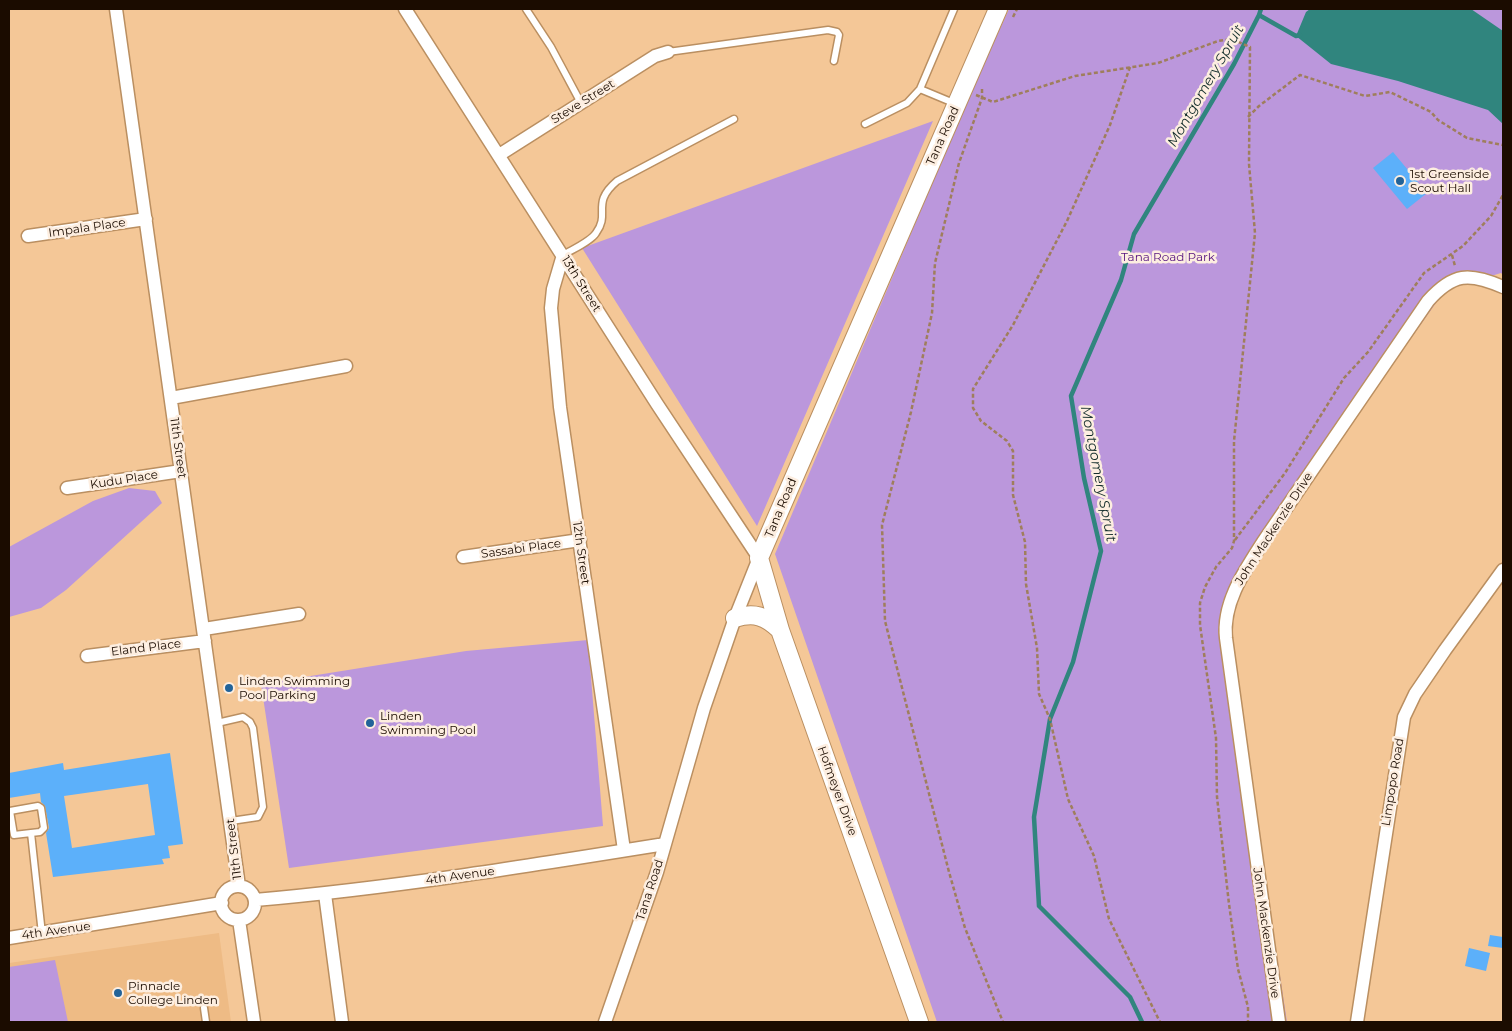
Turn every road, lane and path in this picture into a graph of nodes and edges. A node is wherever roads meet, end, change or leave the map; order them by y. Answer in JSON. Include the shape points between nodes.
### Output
{"nodes":[{"id":1,"x":116,"y":9,"type":"edge"},
{"id":2,"x":405,"y":9,"type":"edge"},
{"id":3,"x":526,"y":9,"type":"edge"},
{"id":4,"x":954,"y":9,"type":"edge"},
{"id":5,"x":998,"y":9,"type":"edge"},
{"id":6,"x":1017,"y":9,"type":"edge"},
{"id":7,"x":1011,"y":22,"type":"dead end"},
{"id":8,"x":668,"y":52,"type":"joint"},
{"id":9,"x":834,"y":61,"type":"dead end"},
{"id":10,"x":1130,"y":67,"type":"junction"},
{"id":11,"x":981,"y":83,"type":"dead end"},
{"id":12,"x":920,"y":89,"type":"junction"},
{"id":13,"x":960,"y":97,"type":"junction"},
{"id":14,"x":982,"y":98,"type":"junction"},
{"id":15,"x":581,"y":103,"type":"junction"},
{"id":16,"x":1248,"y":117,"type":"junction"},
{"id":17,"x":734,"y":119,"type":"dead end"},
{"id":18,"x":866,"y":124,"type":"dead end"},
{"id":19,"x":1503,"y":144,"type":"edge"},
{"id":20,"x":499,"y":155,"type":"junction"},
{"id":21,"x":1503,"y":195,"type":"edge"},
{"id":22,"x":146,"y":219,"type":"junction"},
{"id":23,"x":28,"y":236,"type":"dead end"},
{"id":24,"x":563,"y":256,"type":"junction"},
{"id":25,"x":1503,"y":287,"type":"edge"},
{"id":26,"x":346,"y":366,"type":"dead end"},
{"id":27,"x":171,"y":398,"type":"junction"},
{"id":28,"x":181,"y":471,"type":"junction"},
{"id":29,"x":67,"y":488,"type":"dead end"},
{"id":30,"x":580,"y":540,"type":"junction"},
{"id":31,"x":1234,"y":541,"type":"junction"},
{"id":32,"x":463,"y":557,"type":"dead end"},
{"id":33,"x":759,"y":558,"type":"junction"},
{"id":34,"x":1503,"y":570,"type":"edge"},
{"id":35,"x":299,"y":614,"type":"dead end"},
{"id":36,"x":735,"y":618,"type":"junction"},
{"id":37,"x":780,"y":630,"type":"junction"},
{"id":38,"x":205,"y":635,"type":"junction"},
{"id":39,"x":87,"y":656,"type":"dead end"},
{"id":40,"x":217,"y":723,"type":"junction"},
{"id":41,"x":231,"y":821,"type":"junction"},
{"id":42,"x":31,"y":834,"type":"junction"},
{"id":43,"x":665,"y":844,"type":"junction"},
{"id":44,"x":624,"y":850,"type":"junction"},
{"id":45,"x":239,"y":886,"type":"junction"},
{"id":46,"x":324,"y":894,"type":"junction"},
{"id":47,"x":255,"y":900,"type":"junction"},
{"id":48,"x":222,"y":903,"type":"junction"},
{"id":49,"x":239,"y":920,"type":"junction"},
{"id":50,"x":42,"y":934,"type":"junction"},
{"id":51,"x":9,"y":938,"type":"edge"},
{"id":52,"x":204,"y":1008,"type":"dead end"},
{"id":53,"x":206,"y":1022,"type":"edge"},
{"id":54,"x":254,"y":1022,"type":"edge"},
{"id":55,"x":342,"y":1022,"type":"edge"},
{"id":56,"x":605,"y":1022,"type":"edge"},
{"id":57,"x":919,"y":1022,"type":"edge"},
{"id":58,"x":1003,"y":1022,"type":"edge"},
{"id":59,"x":1160,"y":1022,"type":"edge"},
{"id":60,"x":1248,"y":1022,"type":"edge"},
{"id":61,"x":1278,"y":1022,"type":"edge"},
{"id":62,"x":1357,"y":1022,"type":"edge"}],
"edges":[{"from":1,"to":22,"type":"street","name":"11th Street"},
{"from":2,"to":20,"type":"street","name":"13th Street"},
{"from":3,"to":15,"type":"lane"},
{"from":4,"to":12,"type":"lane"},
{"from":5,"to":13,"type":"main road","name":"Tana Road"},
{"from":6,"to":7,"type":"path"},
{"from":8,"to":9,"type":"lane","via":[[828,30],[839,35]]},
{"from":8,"to":15,"type":"street","name":"Steve Street","via":[[655,56]]},
{"from":10,"to":14,"type":"path","via":[[1075,76],[993,102]]},
{"from":10,"to":16,"type":"path","via":[[1158,64],[1232,38],[1250,47]]},
{"from":10,"to":59,"type":"path","via":[[1110,125],[1066,220],[1013,325],[973,389],[973,408],[1013,451],[1012,495],[1025,542],[1026,584],[1037,648],[1039,694],[1050,719],[1068,799],[1094,856],[1110,919]]},
{"from":11,"to":14,"type":"path"},
{"from":12,"to":13,"type":"lane"},
{"from":12,"to":18,"type":"lane","via":[[907,103]]},
{"from":13,"to":14,"type":"path"},
{"from":13,"to":33,"type":"main road","name":"Tana Road"},
{"from":14,"to":58,"type":"path","via":[[959,163],[939,245],[932,313],[882,525],[885,621],[965,928]]},
{"from":15,"to":20,"type":"street","name":"Steve Street"},
{"from":16,"to":19,"type":"path","via":[[1300,75],[1365,96],[1390,92],[1431,112],[1467,138]]},
{"from":16,"to":31,"type":"path","via":[[1255,233],[1234,442]]},
{"from":17,"to":24,"type":"lane","via":[[617,181],[606,191],[601,202],[600,225],[595,235]]},
{"from":20,"to":24,"type":"street","name":"13th Street"},
{"from":21,"to":31,"type":"path","via":[[1491,216],[1463,246],[1424,273],[1368,352],[1344,378],[1285,473]]},
{"from":22,"to":23,"type":"street","name":"Impala Place"},
{"from":22,"to":27,"type":"street","name":"11th Street"},
{"from":24,"to":30,"type":"street","name":"12th Street","via":[[553,289],[552,317],[560,407]]},
{"from":24,"to":33,"type":"street","name":"13th Street"},
{"from":25,"to":61,"type":"street","name":"John Mackenzie Drive","via":[[1478,278],[1459,277],[1437,290],[1263,542],[1240,578],[1231,601],[1225,626],[1226,638]]},
{"from":26,"to":27,"type":"street"},
{"from":27,"to":28,"type":"street","name":"11th Street"},
{"from":28,"to":29,"type":"street","name":"Kudu Place"},
{"from":28,"to":38,"type":"street","name":"11th Street"},
{"from":30,"to":32,"type":"street","name":"Sassabi Place"},
{"from":30,"to":44,"type":"street","name":"12th Street"},
{"from":31,"to":60,"type":"path","via":[[1205,586],[1200,603],[1200,625],[1216,738],[1217,797],[1229,904]]},
{"from":33,"to":36,"type":"street","name":"Tana Road"},
{"from":33,"to":37,"type":"main road","name":"Hofmeyer Drive"},
{"from":34,"to":62,"type":"street","name":"Limpopo Road","via":[[1415,694],[1404,717]]},
{"from":35,"to":38,"type":"street","name":"Eland Place"},
{"from":36,"to":37,"type":"main road","via":[[759,616]]},
{"from":36,"to":43,"type":"street","name":"Tana Road","via":[[704,708]]},
{"from":37,"to":57,"type":"main road","name":"Hofmeyer Drive"},
{"from":38,"to":39,"type":"street","name":"Eland Place"},
{"from":38,"to":40,"type":"street","name":"11th Street"},
{"from":40,"to":41,"type":"street","name":"11th Street"},
{"from":40,"to":41,"type":"lane","via":[[243,717],[253,728],[263,807],[258,817]]},
{"from":41,"to":45,"type":"street","name":"11th Street"},
{"from":42,"to":42,"type":"lane","via":[[44,828],[41,808],[10,811],[14,835]]},
{"from":42,"to":50,"type":"lane"},
{"from":43,"to":44,"type":"street","name":"4th Avenue"},
{"from":43,"to":56,"type":"street","name":"Tana Road"},
{"from":44,"to":46,"type":"street","name":"4th Avenue"},
{"from":45,"to":47,"type":"street","via":[[249,890]]},
{"from":45,"to":48,"type":"street","via":[[228,890]]},
{"from":46,"to":47,"type":"street","name":"4th Avenue"},
{"from":46,"to":55,"type":"street"},
{"from":47,"to":49,"type":"street","via":[[253,911]]},
{"from":48,"to":49,"type":"street","via":[[225,913]]},
{"from":48,"to":50,"type":"street","name":"4th Avenue"},
{"from":49,"to":54,"type":"street"},
{"from":50,"to":51,"type":"street","name":"4th Avenue"},
{"from":52,"to":53,"type":"lane"}]}
